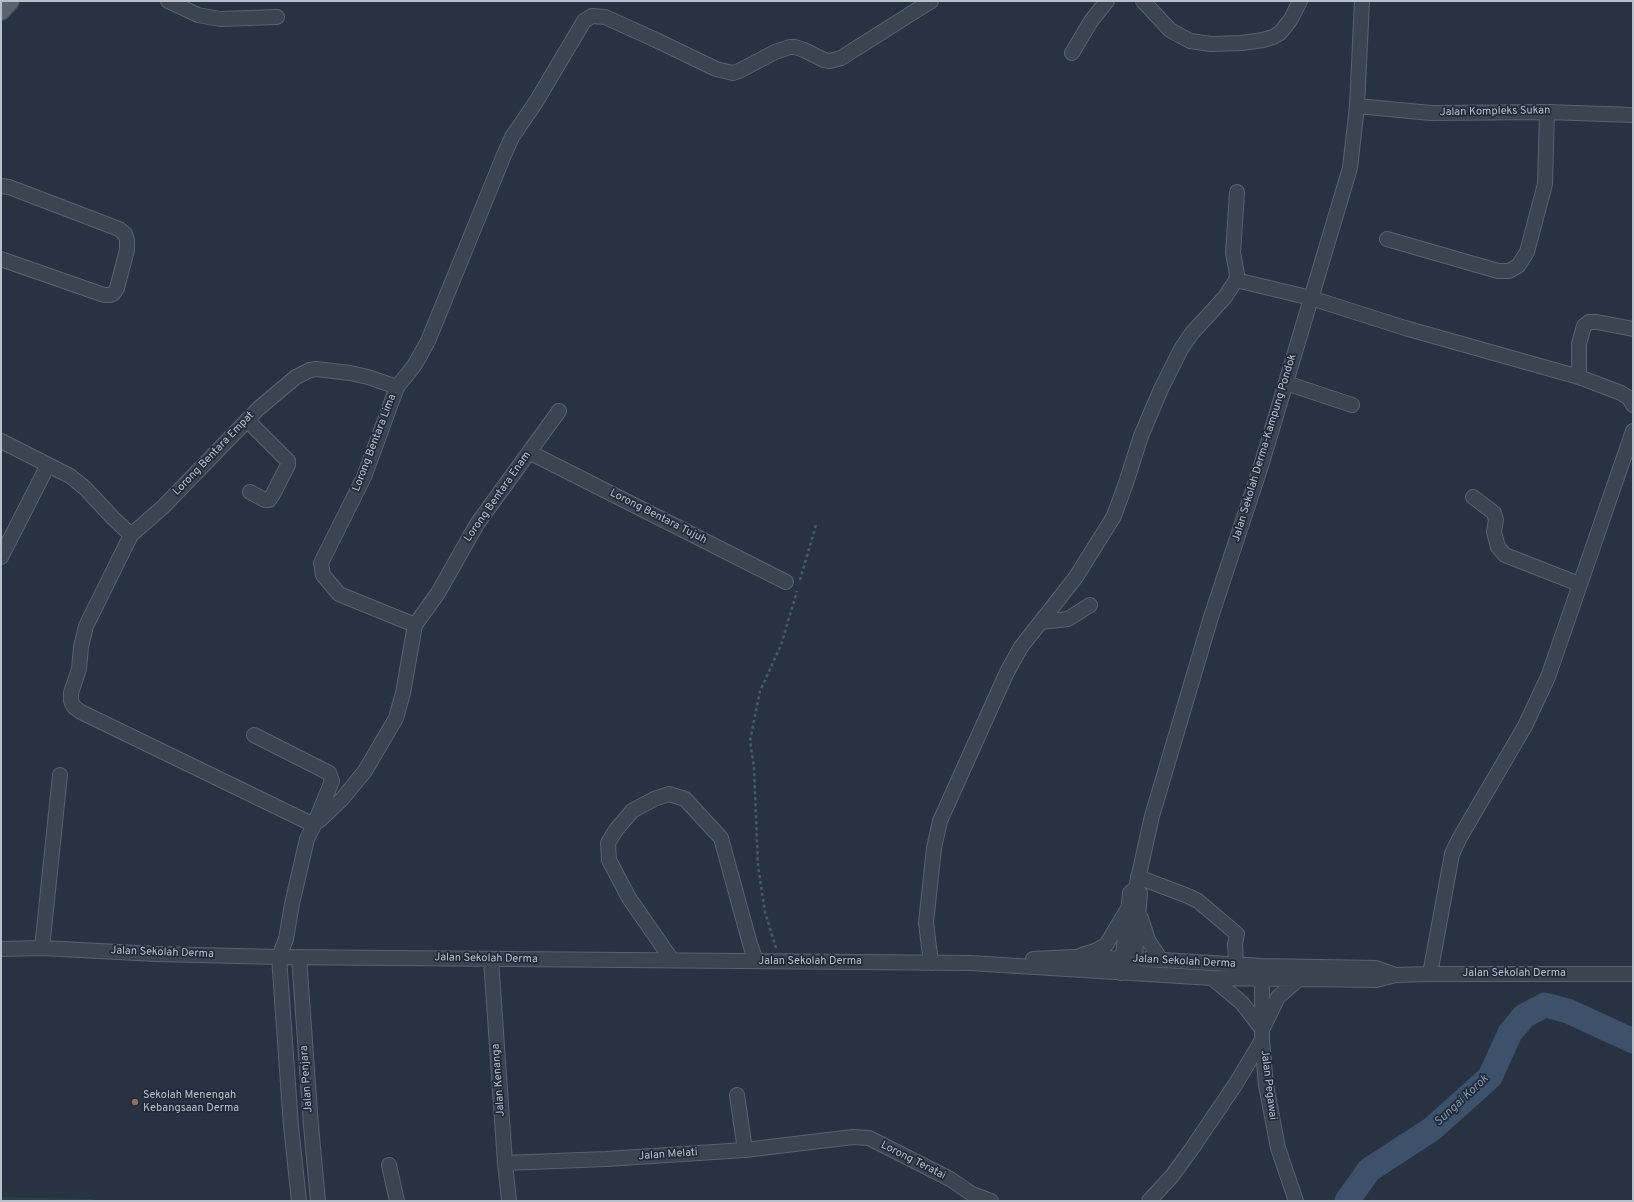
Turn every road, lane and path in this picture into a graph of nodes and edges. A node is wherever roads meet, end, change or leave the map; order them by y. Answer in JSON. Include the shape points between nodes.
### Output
{"nodes":[{"id":1,"x":10,"y":1,"type":"edge"},
{"id":2,"x":168,"y":1,"type":"edge"},
{"id":3,"x":932,"y":1,"type":"edge"},
{"id":4,"x":1107,"y":1,"type":"edge"},
{"id":5,"x":1143,"y":1,"type":"edge"},
{"id":6,"x":1300,"y":1,"type":"edge"},
{"id":7,"x":1362,"y":1,"type":"edge"},
{"id":8,"x":1,"y":11,"type":"edge"},
{"id":9,"x":277,"y":17,"type":"dead end"},
{"id":10,"x":1072,"y":53,"type":"dead end"},
{"id":11,"x":1357,"y":106,"type":"junction"},
{"id":12,"x":1548,"y":112,"type":"junction"},
{"id":13,"x":1633,"y":115,"type":"edge"},
{"id":14,"x":1,"y":186,"type":"edge"},
{"id":15,"x":1237,"y":192,"type":"dead end"},
{"id":16,"x":1387,"y":240,"type":"dead end"},
{"id":17,"x":1,"y":259,"type":"edge"},
{"id":18,"x":1236,"y":280,"type":"junction"},
{"id":19,"x":1312,"y":298,"type":"junction"},
{"id":20,"x":1633,"y":329,"type":"edge"},
{"id":21,"x":1579,"y":377,"type":"junction"},
{"id":22,"x":1286,"y":383,"type":"junction"},
{"id":23,"x":397,"y":387,"type":"junction"},
{"id":24,"x":1352,"y":405,"type":"dead end"},
{"id":25,"x":1633,"y":405,"type":"edge"},
{"id":26,"x":559,"y":411,"type":"dead end"},
{"id":27,"x":247,"y":420,"type":"junction"},
{"id":28,"x":1633,"y":431,"type":"edge"},
{"id":29,"x":1,"y":440,"type":"edge"},
{"id":30,"x":529,"y":452,"type":"junction"},
{"id":31,"x":48,"y":465,"type":"junction"},
{"id":32,"x":250,"y":492,"type":"dead end"},
{"id":33,"x":1473,"y":497,"type":"dead end"},
{"id":34,"x":816,"y":525,"type":"dead end"},
{"id":35,"x":131,"y":534,"type":"junction"},
{"id":36,"x":1,"y":557,"type":"edge"},
{"id":37,"x":786,"y":582,"type":"dead end"},
{"id":38,"x":1579,"y":584,"type":"junction"},
{"id":39,"x":1090,"y":605,"type":"dead end"},
{"id":40,"x":1041,"y":622,"type":"junction"},
{"id":41,"x":415,"y":625,"type":"junction"},
{"id":42,"x":254,"y":735,"type":"dead end"},
{"id":43,"x":60,"y":775,"type":"dead end"},
{"id":44,"x":314,"y":825,"type":"junction"},
{"id":45,"x":1137,"y":883,"type":"junction"},
{"id":46,"x":1134,"y":909,"type":"junction"},
{"id":47,"x":286,"y":939,"type":"junction"},
{"id":48,"x":42,"y":948,"type":"junction"},
{"id":49,"x":1,"y":949,"type":"edge"},
{"id":50,"x":279,"y":957,"type":"junction"},
{"id":51,"x":299,"y":957,"type":"junction"},
{"id":52,"x":1074,"y":957,"type":"junction"},
{"id":53,"x":491,"y":959,"type":"junction"},
{"id":54,"x":672,"y":960,"type":"junction"},
{"id":55,"x":1161,"y":960,"type":"junction"},
{"id":56,"x":756,"y":961,"type":"junction"},
{"id":57,"x":780,"y":961,"type":"junction"},
{"id":58,"x":931,"y":963,"type":"junction"},
{"id":59,"x":970,"y":963,"type":"junction"},
{"id":60,"x":1236,"y":965,"type":"junction"},
{"id":61,"x":1128,"y":966,"type":"junction"},
{"id":62,"x":1262,"y":972,"type":"junction"},
{"id":63,"x":1430,"y":974,"type":"junction"},
{"id":64,"x":1633,"y":974,"type":"edge"},
{"id":65,"x":1396,"y":975,"type":"junction"},
{"id":66,"x":1212,"y":978,"type":"junction"},
{"id":67,"x":1299,"y":979,"type":"junction"},
{"id":68,"x":1262,"y":1035,"type":"junction"},
{"id":69,"x":737,"y":1095,"type":"dead end"},
{"id":70,"x":291,"y":1126,"type":"junction"},
{"id":71,"x":311,"y":1126,"type":"junction"},
{"id":72,"x":831,"y":1139,"type":"joint"},
{"id":73,"x":744,"y":1150,"type":"junction"},
{"id":74,"x":504,"y":1163,"type":"junction"},
{"id":75,"x":389,"y":1165,"type":"dead end"},
{"id":76,"x":972,"y":1198,"type":"edge"},
{"id":77,"x":299,"y":1201,"type":"edge"},
{"id":78,"x":318,"y":1201,"type":"edge"},
{"id":79,"x":397,"y":1201,"type":"edge"},
{"id":80,"x":509,"y":1201,"type":"edge"},
{"id":81,"x":991,"y":1201,"type":"edge"},
{"id":82,"x":1149,"y":1201,"type":"edge"},
{"id":83,"x":1296,"y":1201,"type":"edge"}],
"edges":[{"from":1,"to":8,"type":"main road"},
{"from":2,"to":9,"type":"street","via":[[198,15],[220,19]]},
{"from":3,"to":23,"type":"street","name":"Lorong Bentara Lima","via":[[841,58],[824,60],[790,46],[733,73],[716,69],[605,17],[597,15],[588,18],[580,26],[536,102],[512,137],[428,341],[414,366]]},
{"from":4,"to":10,"type":"street","via":[[1087,26]]},
{"from":5,"to":6,"type":"street","via":[[1170,30],[1190,41],[1211,44],[1242,43],[1273,37],[1288,23]]},
{"from":7,"to":11,"type":"street","name":"Jalan Sekolah Derma-Kampung Pondok"},
{"from":11,"to":12,"type":"street","name":"Jalan Kompleks Sukan","via":[[1431,113]]},
{"from":11,"to":19,"type":"street","name":"Jalan Sekolah Derma-Kampung Pondok","via":[[1350,168]]},
{"from":12,"to":13,"type":"street","name":"Jalan Kompleks Sukan"},
{"from":12,"to":16,"type":"street","via":[[1545,184],[1527,252],[1518,266],[1509,271],[1498,271]]},
{"from":14,"to":17,"type":"street","via":[[119,229],[127,240],[117,288],[110,296]]},
{"from":15,"to":18,"type":"street","via":[[1234,212]]},
{"from":18,"to":19,"type":"street"},
{"from":18,"to":40,"type":"street","via":[[1181,349],[1140,436],[1114,516],[1076,577]]},
{"from":19,"to":21,"type":"street","via":[[1405,328]]},
{"from":19,"to":22,"type":"street","name":"Jalan Sekolah Derma-Kampung Pondok"},
{"from":20,"to":21,"type":"street","via":[[1597,322],[1589,322],[1584,326],[1579,344]]},
{"from":21,"to":25,"type":"street","via":[[1621,393],[1629,398]]},
{"from":22,"to":24,"type":"street"},
{"from":22,"to":45,"type":"street","name":"Jalan Sekolah Derma-Kampung Pondok","via":[[1211,617],[1152,816]]},
{"from":23,"to":27,"type":"street","name":"Lorong Bentara Empat","via":[[350,373],[310,370],[296,378]]},
{"from":23,"to":41,"type":"street","name":"Lorong Bentara Lima","via":[[364,477],[321,563],[324,576],[338,594]]},
{"from":26,"to":30,"type":"street","name":"Lorong Bentara Enam"},
{"from":27,"to":32,"type":"street","via":[[288,461],[269,500]]},
{"from":27,"to":35,"type":"street","name":"Lorong Bentara Empat","via":[[163,507]]},
{"from":28,"to":38,"type":"street"},
{"from":29,"to":31,"type":"street"},
{"from":30,"to":37,"type":"street","name":"Lorong Bentara Tujuh"},
{"from":30,"to":41,"type":"street","name":"Lorong Bentara Enam","via":[[477,524],[438,593]]},
{"from":31,"to":35,"type":"street","via":[[70,476],[85,488]]},
{"from":31,"to":36,"type":"street"},
{"from":33,"to":38,"type":"street","via":[[1494,513],[1494,532],[1498,547],[1505,555]]},
{"from":34,"to":57,"type":"path","via":[[781,645],[760,691],[750,740],[754,767],[758,866],[765,912]]},
{"from":35,"to":44,"type":"street","name":"Lorong Bentara Empat","via":[[86,626],[79,669],[71,693],[74,707],[112,728]]},
{"from":38,"to":63,"type":"street","via":[[1548,677],[1525,726],[1452,854]]},
{"from":39,"to":40,"type":"street","via":[[1068,619]]},
{"from":40,"to":58,"type":"street","via":[[1022,646],[1007,672],[940,820],[934,848],[926,923]]},
{"from":41,"to":44,"type":"street","via":[[396,718],[365,771],[342,800]]},
{"from":42,"to":44,"type":"street","via":[[329,773],[332,781]]},
{"from":43,"to":48,"type":"street"},
{"from":44,"to":47,"type":"street","via":[[300,867]]},
{"from":45,"to":46,"type":"street","name":"Jalan Sekolah Derma-Kampung Pondok","via":[[1140,893]]},
{"from":45,"to":60,"type":"street","via":[[1193,898],[1237,934]]},
{"from":46,"to":52,"type":"street","via":[[1106,945]]},
{"from":46,"to":55,"type":"street","via":[[1148,940]]},
{"from":46,"to":61,"type":"street","name":"Jalan Sekolah Derma-Kampung Pondok"},
{"from":47,"to":50,"type":"street"},
{"from":47,"to":51,"type":"street"},
{"from":48,"to":49,"type":"street","name":"Jalan Sekolah Derma"},
{"from":48,"to":50,"type":"street","name":"Jalan Sekolah Derma"},
{"from":50,"to":51,"type":"street","name":"Jalan Sekolah Derma"},
{"from":50,"to":70,"type":"street"},
{"from":51,"to":53,"type":"street","name":"Jalan Sekolah Derma"},
{"from":51,"to":71,"type":"street","name":"Jalan Penjara"},
{"from":52,"to":59,"type":"street","name":"Jalan Sekolah Derma"},
{"from":52,"to":61,"type":"street","name":"Jalan Sekolah Derma"},
{"from":53,"to":54,"type":"street","name":"Jalan Sekolah Derma"},
{"from":53,"to":74,"type":"street","name":"Jalan Kenanga"},
{"from":54,"to":56,"type":"street","name":"Jalan Sekolah Derma"},
{"from":54,"to":56,"type":"street","via":[[629,898],[609,860],[608,842],[632,811],[669,794],[684,799],[721,838]]},
{"from":55,"to":60,"type":"street","name":"Jalan Sekolah Derma"},
{"from":55,"to":61,"type":"street","name":"Jalan Sekolah Derma"},
{"from":56,"to":57,"type":"street","name":"Jalan Sekolah Derma"},
{"from":57,"to":58,"type":"street","name":"Jalan Sekolah Derma"},
{"from":58,"to":59,"type":"street","name":"Jalan Sekolah Derma"},
{"from":59,"to":61,"type":"street","name":"Jalan Sekolah Derma"},
{"from":60,"to":62,"type":"street","name":"Jalan Sekolah Derma"},
{"from":61,"to":66,"type":"street","name":"Jalan Sekolah Derma"},
{"from":62,"to":65,"type":"street","name":"Jalan Sekolah Derma","via":[[1376,968]]},
{"from":62,"to":66,"type":"street","name":"Jalan Sekolah Derma"},
{"from":62,"to":67,"type":"street","name":"Jalan Sekolah Derma"},
{"from":62,"to":68,"type":"street","name":"Jalan Pegawai"},
{"from":63,"to":64,"type":"street","name":"Jalan Sekolah Derma"},
{"from":63,"to":65,"type":"street","name":"Jalan Sekolah Derma"},
{"from":65,"to":67,"type":"street","name":"Jalan Sekolah Derma","via":[[1376,980]]},
{"from":66,"to":68,"type":"street","via":[[1242,1003]]},
{"from":67,"to":68,"type":"street","via":[[1278,997]]},
{"from":68,"to":82,"type":"street","via":[[1235,1085],[1193,1147],[1172,1176]]},
{"from":68,"to":83,"type":"street","name":"Jalan Pegawai","via":[[1272,1120],[1278,1148]]},
{"from":69,"to":73,"type":"street"},
{"from":70,"to":71,"type":"street"},
{"from":70,"to":77,"type":"street"},
{"from":71,"to":78,"type":"street","name":"Jalan Penjara"},
{"from":72,"to":73,"type":"street","name":"Jalan Melati"},
{"from":72,"to":76,"type":"street","name":"Lorong Teratai","via":[[869,1138],[950,1179]]},
{"from":73,"to":74,"type":"street","name":"Jalan Melati"},
{"from":74,"to":80,"type":"street","name":"Jalan Kenanga"},
{"from":75,"to":79,"type":"street"},
{"from":76,"to":81,"type":"street","name":"Lorong Teratai"}]}
